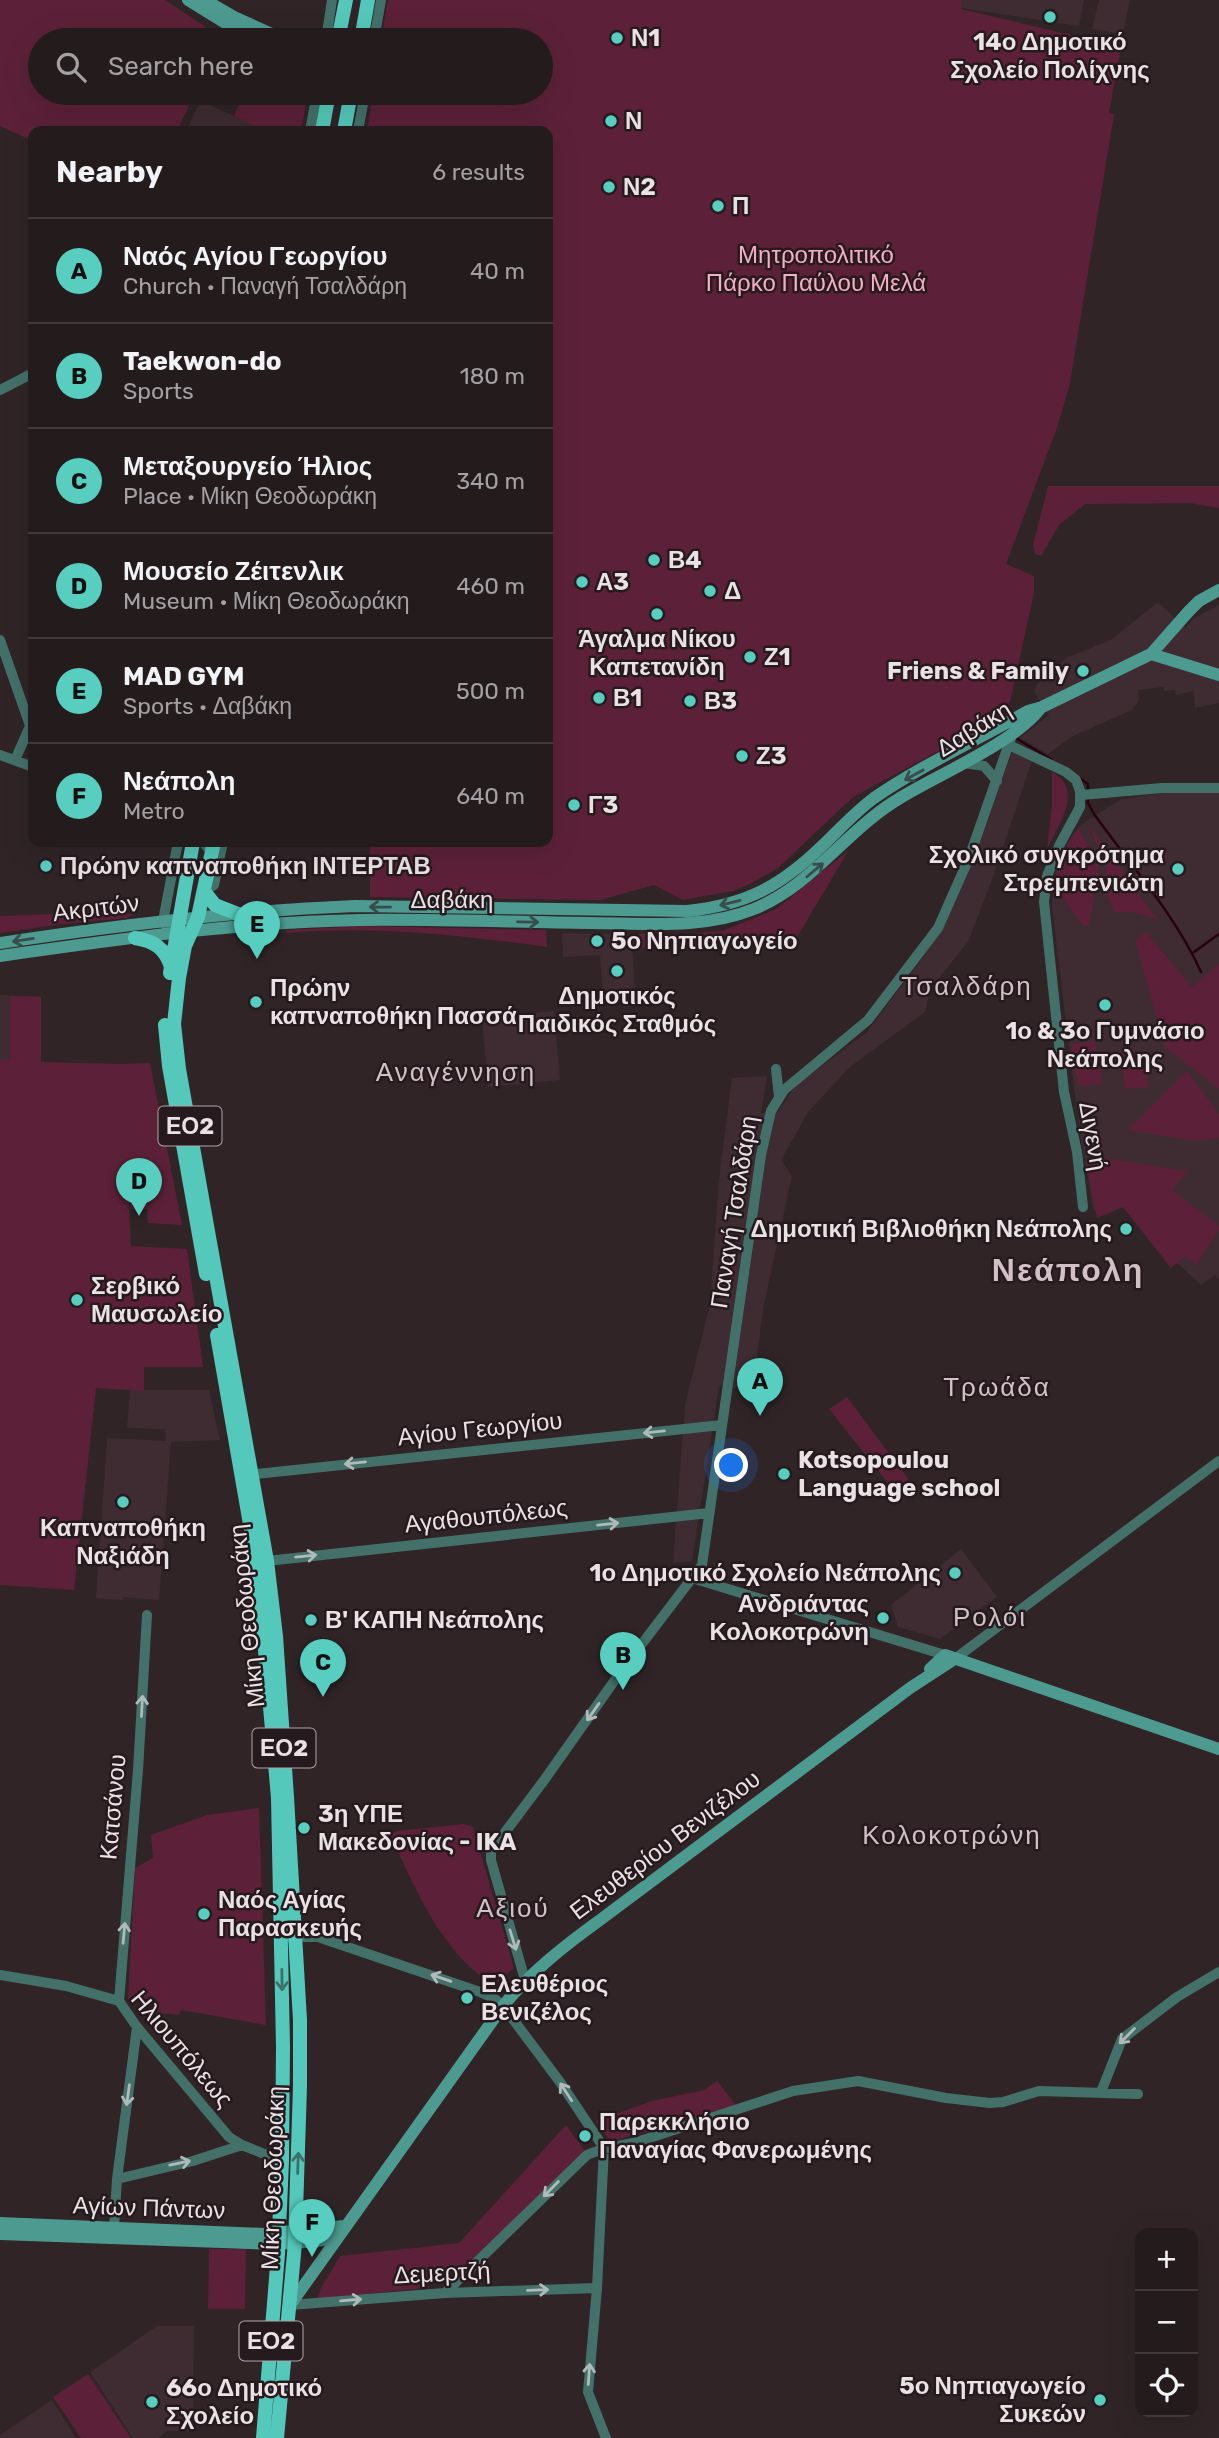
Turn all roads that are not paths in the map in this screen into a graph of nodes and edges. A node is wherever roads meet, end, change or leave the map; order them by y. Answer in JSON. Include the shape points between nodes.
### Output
{"nodes":[{"id":1,"x":188,"y":0,"type":"edge"},
{"id":2,"x":205,"y":0,"type":"edge"},
{"id":3,"x":332,"y":0,"type":"edge"},
{"id":4,"x":346,"y":0,"type":"edge"},
{"id":5,"x":368,"y":0,"type":"edge"},
{"id":6,"x":381,"y":0,"type":"edge"},
{"id":7,"x":234,"y":28,"type":"edge"},
{"id":8,"x":258,"y":28,"type":"edge"},
{"id":9,"x":328,"y":28,"type":"edge"},
{"id":10,"x":340,"y":28,"type":"edge"},
{"id":11,"x":363,"y":28,"type":"edge"},
{"id":12,"x":376,"y":28,"type":"edge"},
{"id":13,"x":315,"y":105,"type":"edge"},
{"id":14,"x":327,"y":105,"type":"edge"},
{"id":15,"x":349,"y":105,"type":"edge"},
{"id":16,"x":363,"y":105,"type":"edge"},
{"id":17,"x":311,"y":126,"type":"edge"},
{"id":18,"x":323,"y":126,"type":"edge"},
{"id":19,"x":345,"y":126,"type":"edge"},
{"id":20,"x":359,"y":126,"type":"edge"},
{"id":21,"x":28,"y":376,"type":"edge"},
{"id":22,"x":0,"y":390,"type":"edge"},
{"id":23,"x":1219,"y":590,"type":"edge"},
{"id":24,"x":0,"y":640,"type":"edge"},
{"id":25,"x":1152,"y":654,"type":"junction"},
{"id":26,"x":1219,"y":675,"type":"edge"},
{"id":27,"x":1042,"y":707,"type":"junction"},
{"id":28,"x":1016,"y":718,"type":"junction"},
{"id":29,"x":28,"y":720,"type":"edge"},
{"id":30,"x":28,"y":738,"type":"edge"},
{"id":31,"x":1011,"y":739,"type":"junction"},
{"id":32,"x":0,"y":755,"type":"edge"},
{"id":33,"x":15,"y":760,"type":"junction"},
{"id":34,"x":961,"y":763,"type":"junction"},
{"id":35,"x":0,"y":764,"type":"edge"},
{"id":36,"x":28,"y":765,"type":"edge"},
{"id":37,"x":997,"y":782,"type":"junction"},
{"id":38,"x":1219,"y":788,"type":"edge"},
{"id":39,"x":1081,"y":795,"type":"junction"},
{"id":40,"x":177,"y":847,"type":"edge"},
{"id":41,"x":192,"y":847,"type":"edge"},
{"id":42,"x":210,"y":847,"type":"edge"},
{"id":43,"x":222,"y":847,"type":"edge"},
{"id":44,"x":204,"y":891,"type":"junction"},
{"id":45,"x":238,"y":914,"type":"junction"},
{"id":46,"x":198,"y":917,"type":"junction"},
{"id":47,"x":179,"y":918,"type":"junction"},
{"id":48,"x":163,"y":921,"type":"junction"},
{"id":49,"x":183,"y":933,"type":"junction"},
{"id":50,"x":135,"y":938,"type":"junction"},
{"id":51,"x":0,"y":943,"type":"edge"},
{"id":52,"x":0,"y":956,"type":"edge"},
{"id":53,"x":171,"y":968,"type":"junction"},
{"id":54,"x":776,"y":1069,"type":"dead end"},
{"id":55,"x":779,"y":1097,"type":"junction"},
{"id":56,"x":1083,"y":1207,"type":"dead end"},
{"id":57,"x":722,"y":1425,"type":"junction"},
{"id":58,"x":1219,"y":1461,"type":"edge"},
{"id":59,"x":247,"y":1475,"type":"junction"},
{"id":60,"x":709,"y":1513,"type":"junction"},
{"id":61,"x":267,"y":1560,"type":"junction"},
{"id":62,"x":692,"y":1578,"type":"junction"},
{"id":63,"x":147,"y":1615,"type":"dead end"},
{"id":64,"x":951,"y":1656,"type":"junction"},
{"id":65,"x":1219,"y":1749,"type":"edge"},
{"id":66,"x":288,"y":1937,"type":"junction"},
{"id":67,"x":1219,"y":1972,"type":"edge"},
{"id":68,"x":0,"y":1975,"type":"edge"},
{"id":69,"x":525,"y":1980,"type":"junction"},
{"id":70,"x":119,"y":2001,"type":"junction"},
{"id":71,"x":503,"y":2006,"type":"junction"},
{"id":72,"x":137,"y":2027,"type":"junction"},
{"id":73,"x":1101,"y":2092,"type":"junction"},
{"id":74,"x":1138,"y":2094,"type":"dead end"},
{"id":75,"x":242,"y":2145,"type":"junction"},
{"id":76,"x":604,"y":2148,"type":"junction"},
{"id":77,"x":282,"y":2161,"type":"junction"},
{"id":78,"x":117,"y":2179,"type":"junction"},
{"id":79,"x":0,"y":2222,"type":"edge"},
{"id":80,"x":114,"y":2228,"type":"junction"},
{"id":81,"x":341,"y":2232,"type":"junction"},
{"id":82,"x":0,"y":2234,"type":"edge"},
{"id":83,"x":295,"y":2237,"type":"junction"},
{"id":84,"x":278,"y":2239,"type":"junction"},
{"id":85,"x":597,"y":2288,"type":"junction"},
{"id":86,"x":445,"y":2293,"type":"junction"},
{"id":87,"x":290,"y":2305,"type":"junction"},
{"id":88,"x":263,"y":2438,"type":"edge"},
{"id":89,"x":277,"y":2438,"type":"edge"},
{"id":90,"x":607,"y":2438,"type":"edge"}],
"edges":[{"from":1,"to":7,"type":"main road"},
{"from":2,"to":8,"type":"main road"},
{"from":3,"to":9,"type":"street"},
{"from":4,"to":10,"type":"highway"},
{"from":5,"to":11,"type":"highway"},
{"from":6,"to":12,"type":"street"},
{"from":13,"to":17,"type":"street"},
{"from":14,"to":18,"type":"highway"},
{"from":15,"to":19,"type":"highway"},
{"from":16,"to":20,"type":"street"},
{"from":21,"to":22,"type":"street"},
{"from":23,"to":25,"type":"main road","via":[[1188,611]]},
{"from":24,"to":29,"type":"street"},
{"from":25,"to":26,"type":"main road"},
{"from":25,"to":27,"type":"main road"},
{"from":27,"to":28,"type":"main road","name":"Δαβάκη"},
{"from":27,"to":31,"type":"main road","name":"Δαβάκη"},
{"from":28,"to":31,"type":"street","name":"Παναγή Τσαλδάρη"},
{"from":28,"to":45,"type":"main road","name":"Δαβάκη","one_way":true,"via":[[874,798],[779,882],[726,905],[687,911],[355,906]]},
{"from":30,"to":33,"type":"street"},
{"from":31,"to":34,"type":"main road","name":"Δαβάκη"},
{"from":31,"to":37,"type":"street","name":"Παναγή Τσαλδάρη"},
{"from":31,"to":39,"type":"street","via":[[1069,774]]},
{"from":32,"to":33,"type":"street"},
{"from":33,"to":35,"type":"street"},
{"from":33,"to":36,"type":"street"},
{"from":34,"to":37,"type":"street","via":[[984,766]]},
{"from":49,"to":34,"type":"main road","name":"Δαβάκη","one_way":true,"via":[[359,920],[671,924],[728,917],[787,892],[879,812]]},
{"from":37,"to":55,"type":"street","name":"Παναγή Τσαλδάρη","via":[[938,928],[868,1020]]},
{"from":38,"to":39,"type":"street"},
{"from":39,"to":56,"type":"street","name":"Διγενή","via":[[1079,809],[1052,863],[1044,895],[1064,1092]]},
{"from":40,"to":48,"type":"street"},
{"from":41,"to":47,"type":"highway","name":"Μίκη Θεοδωράκη","number":"ΕΟ2"},
{"from":42,"to":44,"type":"highway","name":"Μίκη Θεοδωράκη","number":"ΕΟ2"},
{"from":43,"to":44,"type":"street","via":[[214,885]]},
{"from":44,"to":45,"type":"highway","via":[[215,905]]},
{"from":44,"to":46,"type":"highway","name":"Μίκη Θεοδωράκη","number":"ΕΟ2"},
{"from":45,"to":46,"type":"main road","name":"Δαβάκη"},
{"from":46,"to":47,"type":"main road","name":"Ακριτών"},
{"from":46,"to":49,"type":"highway","name":"Μίκη Θεοδωράκη","number":"ΕΟ2"},
{"from":47,"to":48,"type":"main road","name":"Ακριτών"},
{"from":47,"to":49,"type":"highway","name":"Μίκη Θεοδωράκη","number":"ΕΟ2"},
{"from":48,"to":49,"type":"street","via":[[167,928]]},
{"from":48,"to":51,"type":"main road","name":"Ακριτών","one_way":true},
{"from":49,"to":50,"type":"main road","name":"Ακριτών"},
{"from":49,"to":53,"type":"highway","name":"Μίκη Θεοδωράκη","number":"ΕΟ2"},
{"from":49,"to":59,"type":"highway","name":"Μίκη Θεοδωράκη","number":"ΕΟ2","via":[[175,1039]]},
{"from":50,"to":52,"type":"main road","name":"Ακριτών"},
{"from":50,"to":53,"type":"highway","via":[[161,948]]},
{"from":53,"to":59,"type":"highway","name":"Μίκη Θεοδωράκη","number":"ΕΟ2","via":[[165,1020],[169,1066]]},
{"from":54,"to":55,"type":"street"},
{"from":55,"to":57,"type":"street","name":"Παναγή Τσαλδάρη","via":[[763,1147]]},
{"from":57,"to":59,"type":"street","name":"Αγίου Γεωργίου","one_way":true},
{"from":57,"to":60,"type":"street","name":"Παναγή Τσαλδάρη"},
{"from":58,"to":64,"type":"street","name":"Ελευθερίου Βενιζέλου","via":[[1015,1615]]},
{"from":59,"to":61,"type":"highway","name":"Μίκη Θεοδωράκη","number":"ΕΟ2"},
{"from":59,"to":66,"type":"highway","name":"Μίκη Θεοδωράκη","number":"ΕΟ2"},
{"from":61,"to":60,"type":"street","name":"Αγαθουπόλεως","one_way":true},
{"from":60,"to":62,"type":"street","name":"Παναγή Τσαλδάρη","via":[[702,1566]]},
{"from":61,"to":66,"type":"highway","name":"Μίκη Θεοδωράκη","number":"ΕΟ2","via":[[286,1784]]},
{"from":62,"to":64,"type":"street"},
{"from":62,"to":69,"type":"street","name":"Παναγή Τσαλδάρη","one_way":true,"via":[[491,1851]]},
{"from":70,"to":63,"type":"street","name":"Κατσάνου","one_way":true},
{"from":64,"to":65,"type":"main road"},
{"from":64,"to":69,"type":"main road","name":"Ελευθερίου Βενιζέλου","via":[[561,1948]]},
{"from":71,"to":66,"type":"street","one_way":true,"via":[[480,1992],[360,1950],[318,1937]]},
{"from":66,"to":77,"type":"highway","name":"Μίκη Θεοδωράκη","number":"ΕΟ2","one_way":true},
{"from":83,"to":66,"type":"highway","name":"Μίκη Θεοδωράκη","number":"ΕΟ2","one_way":true,"via":[[300,2020]]},
{"from":67,"to":73,"type":"street","one_way":true,"via":[[1122,2039]]},
{"from":68,"to":70,"type":"street","name":"Ηλιουπόλεως"},
{"from":69,"to":71,"type":"main road","name":"Ελευθερίου Βενιζέλου"},
{"from":70,"to":72,"type":"street","name":"Ηλιουπόλεως"},
{"from":76,"to":71,"type":"street","one_way":true},
{"from":71,"to":81,"type":"main road","name":"Ελευθερίου Βενιζέλου"},
{"from":72,"to":75,"type":"street","name":"Ηλιουπόλεως","via":[[229,2137]]},
{"from":72,"to":78,"type":"street","one_way":true},
{"from":73,"to":74,"type":"street"},
{"from":73,"to":76,"type":"street","via":[[1039,2091],[990,2103],[858,2081],[793,2091],[617,2148]]},
{"from":75,"to":77,"type":"street","name":"Ηλιουπόλεως"},
{"from":78,"to":75,"type":"street","one_way":true},
{"from":76,"to":85,"type":"street"},
{"from":76,"to":86,"type":"street","one_way":true,"via":[[584,2157]]},
{"from":77,"to":84,"type":"highway","name":"Μίκη Θεοδωράκη","number":"ΕΟ2"},
{"from":78,"to":80,"type":"street"},
{"from":79,"to":80,"type":"main road","name":"Αγίων Πάντων"},
{"from":80,"to":84,"type":"main road","name":"Αγίων Πάντων"},
{"from":81,"to":83,"type":"main road"},
{"from":81,"to":87,"type":"main road","name":"Ελευθερίου Βενιζέλου"},
{"from":82,"to":84,"type":"main road","name":"Αγίων Πάντων"},
{"from":83,"to":84,"type":"main road","name":"Αγίων Πάντων"},
{"from":83,"to":87,"type":"highway","name":"Μίκη Θεοδωράκη","number":"ΕΟ2"},
{"from":84,"to":88,"type":"highway","name":"Μίκη Θεοδωράκη","number":"ΕΟ2"},
{"from":86,"to":85,"type":"street","name":"Δεμερτζή","one_way":true},
{"from":90,"to":85,"type":"street","one_way":true,"via":[[588,2392]]},
{"from":87,"to":86,"type":"street","name":"Δεμερτζή","one_way":true},
{"from":87,"to":89,"type":"highway","name":"Μίκη Θεοδωράκη","number":"ΕΟ2"}]}
